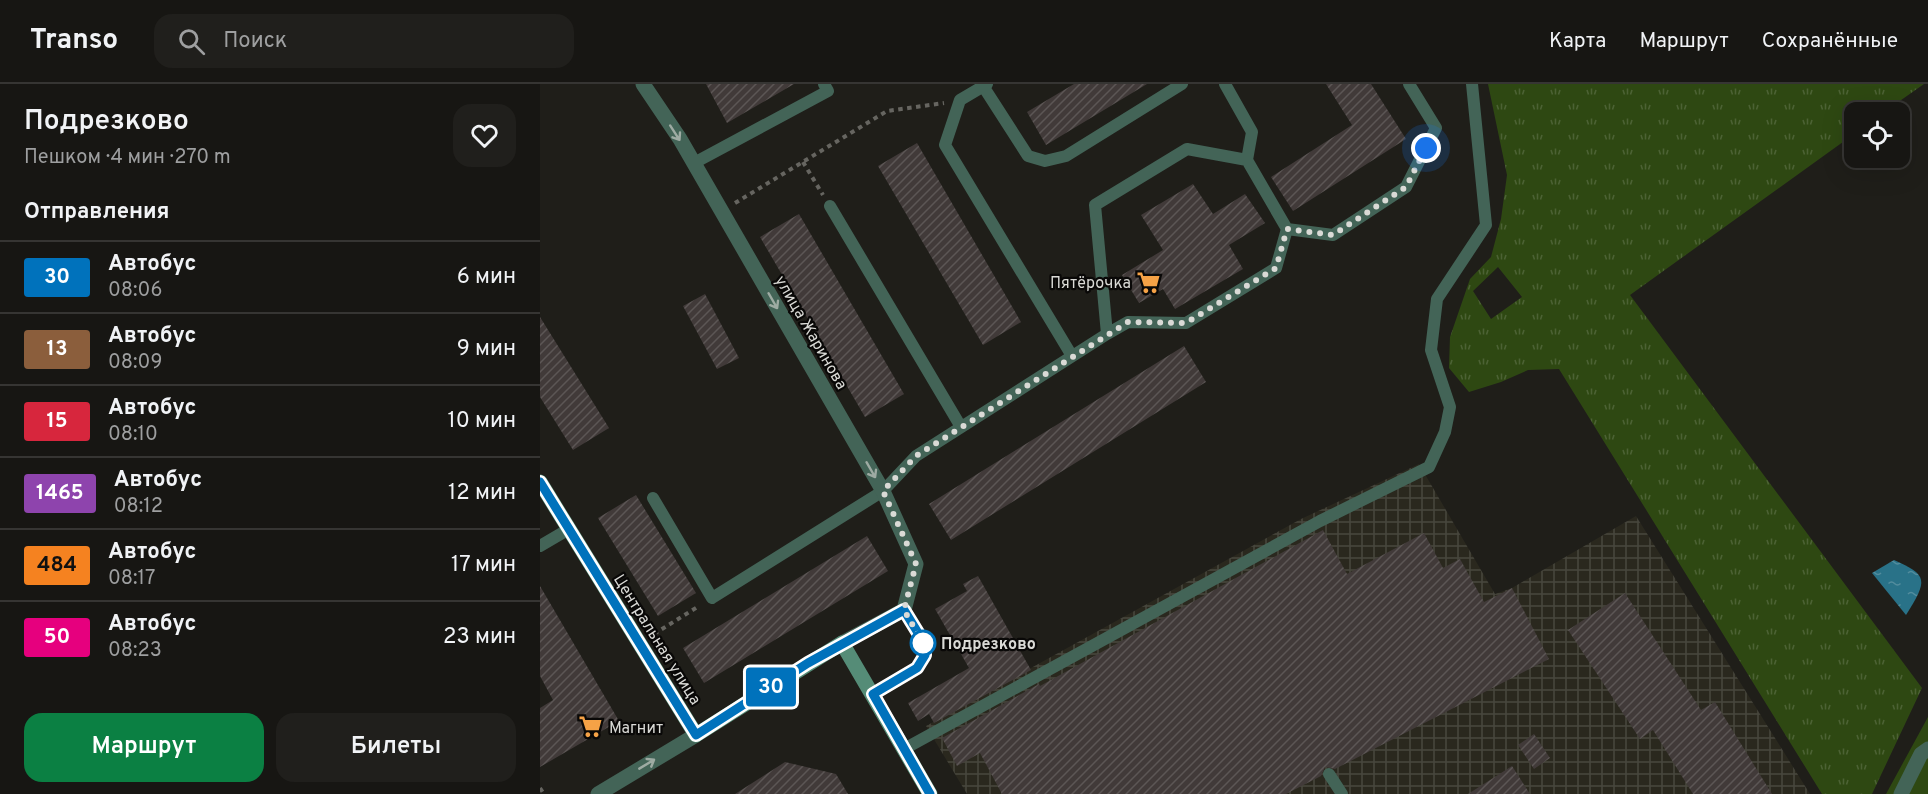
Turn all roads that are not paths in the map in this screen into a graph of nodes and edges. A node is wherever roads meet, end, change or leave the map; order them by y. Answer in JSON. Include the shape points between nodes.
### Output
{"nodes":[{"id":1,"x":643,"y":84,"type":"edge"},
{"id":2,"x":825,"y":84,"type":"edge"},
{"id":3,"x":1182,"y":84,"type":"edge"},
{"id":4,"x":1225,"y":84,"type":"edge"},
{"id":5,"x":1409,"y":84,"type":"edge"},
{"id":6,"x":1472,"y":84,"type":"edge"},
{"id":7,"x":985,"y":85,"type":"edge"},
{"id":8,"x":1247,"y":160,"type":"junction"},
{"id":9,"x":694,"y":163,"type":"junction"},
{"id":10,"x":830,"y":206,"type":"road end"},
{"id":11,"x":1287,"y":229,"type":"junction"},
{"id":12,"x":1107,"y":334,"type":"junction"},
{"id":13,"x":1072,"y":356,"type":"junction"},
{"id":14,"x":961,"y":427,"type":"junction"},
{"id":15,"x":542,"y":491,"type":"edge"},
{"id":16,"x":883,"y":491,"type":"junction"},
{"id":17,"x":653,"y":498,"type":"dead end"},
{"id":18,"x":569,"y":529,"type":"junction"},
{"id":19,"x":540,"y":546,"type":"edge"},
{"id":20,"x":904,"y":610,"type":"junction"},
{"id":21,"x":842,"y":644,"type":"junction"},
{"id":22,"x":873,"y":694,"type":"junction"},
{"id":23,"x":696,"y":735,"type":"junction"},
{"id":24,"x":904,"y":749,"type":"junction"},
{"id":25,"x":1928,"y":749,"type":"edge"},
{"id":26,"x":1329,"y":774,"type":"dead end"},
{"id":27,"x":598,"y":794,"type":"edge"},
{"id":28,"x":930,"y":794,"type":"edge"},
{"id":29,"x":1342,"y":794,"type":"edge"},
{"id":30,"x":1901,"y":794,"type":"edge"}],
"edges":[{"from":1,"to":9,"type":"street","name":"улица Жаринова","one_way":true},
{"from":2,"to":9,"type":"lane","via":[[828,91]]},
{"from":3,"to":7,"type":"lane","via":[[1066,156],[1045,161],[1028,156]]},
{"from":4,"to":8,"type":"lane","via":[[1252,132]]},
{"from":5,"to":11,"type":"lane","via":[[1436,128],[1406,187],[1333,235]]},
{"from":6,"to":24,"type":"lane","via":[[1486,225],[1437,299],[1431,350],[1450,407],[1445,432],[1429,467],[1320,521]]},
{"from":7,"to":13,"type":"lane","via":[[960,100],[945,145]]},
{"from":8,"to":11,"type":"lane"},
{"from":8,"to":12,"type":"lane","via":[[1187,148],[1095,204]]},
{"from":9,"to":16,"type":"street","name":"улица Жаринова","one_way":true},
{"from":10,"to":14,"type":"lane"},
{"from":11,"to":12,"type":"lane","via":[[1276,268],[1186,323],[1128,322]]},
{"from":12,"to":13,"type":"lane"},
{"from":13,"to":14,"type":"lane"},
{"from":14,"to":16,"type":"lane","via":[[916,456]]},
{"from":15,"to":18,"type":"street","name":"Центральная улица"},
{"from":16,"to":17,"type":"lane","via":[[712,598]]},
{"from":16,"to":20,"type":"street","name":"улица Жаринова","via":[[916,564]]},
{"from":18,"to":19,"type":"lane"},
{"from":18,"to":23,"type":"street","name":"Центральная улица"},
{"from":20,"to":21,"type":"street"},
{"from":20,"to":22,"type":"lane","via":[[923,641],[925,655],[917,668]]},
{"from":21,"to":22,"type":"street"},
{"from":21,"to":23,"type":"street"},
{"from":22,"to":24,"type":"street"},
{"from":27,"to":23,"type":"street","one_way":true},
{"from":24,"to":28,"type":"street"},
{"from":25,"to":30,"type":"street"},
{"from":26,"to":29,"type":"lane"}]}
